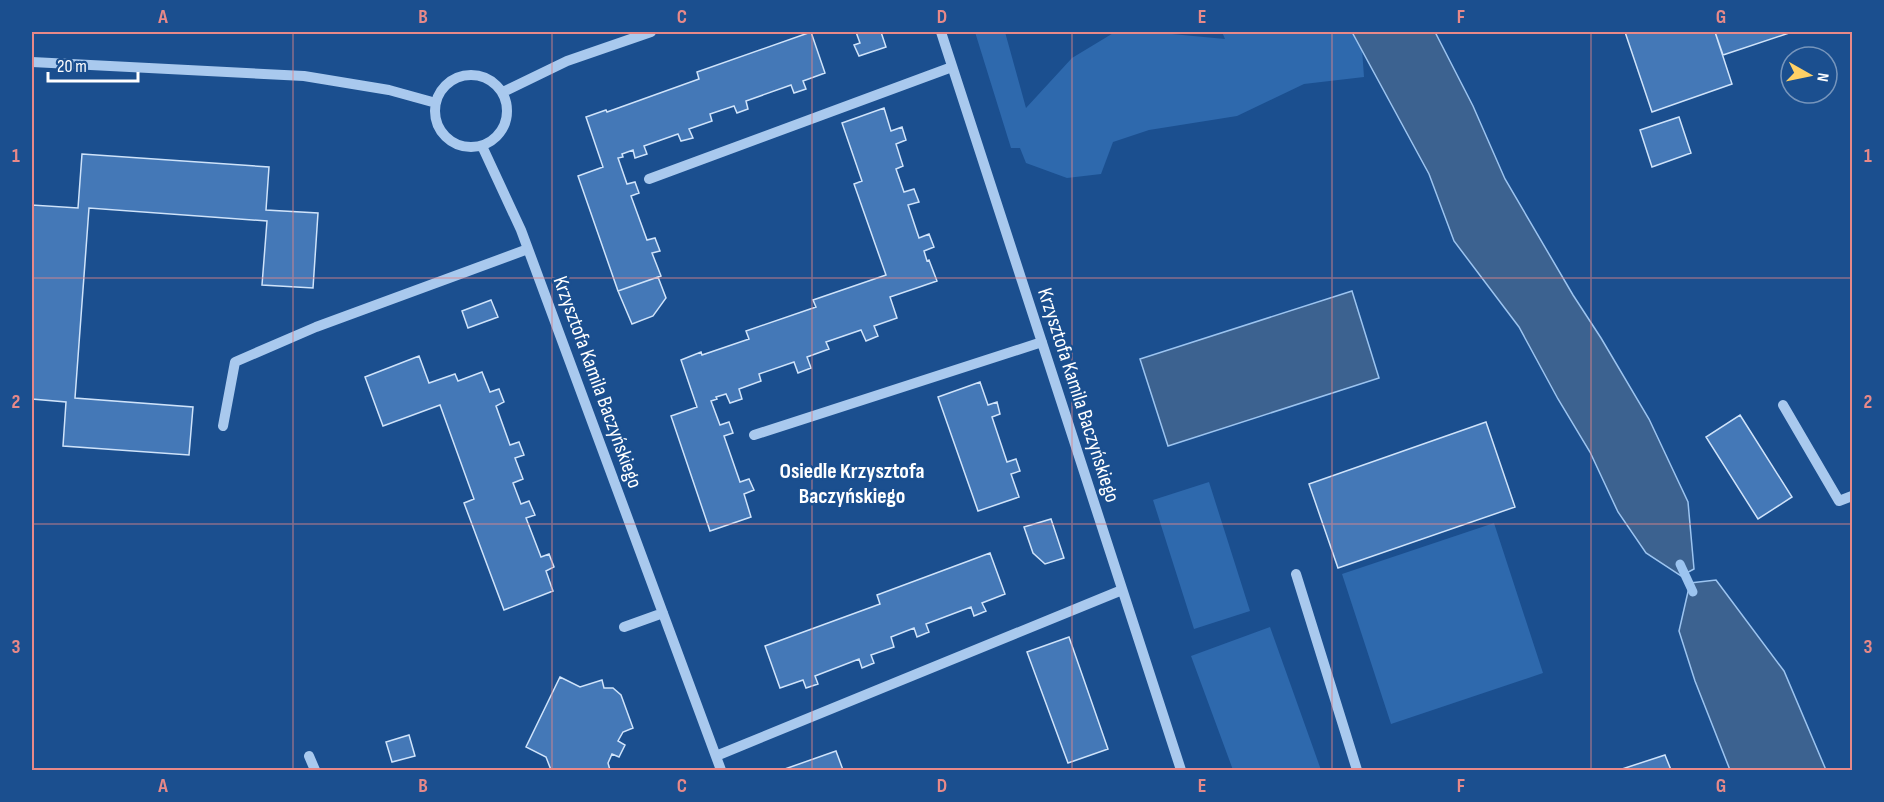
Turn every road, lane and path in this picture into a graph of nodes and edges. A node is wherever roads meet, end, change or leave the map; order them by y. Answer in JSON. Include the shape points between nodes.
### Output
{"nodes":[{"id":1,"x":650,"y":32,"type":"edge"},
{"id":2,"x":941,"y":32,"type":"edge"},
{"id":3,"x":32,"y":62,"type":"edge"},
{"id":4,"x":952,"y":67,"type":"junction"},
{"id":5,"x":503,"y":92,"type":"junction"},
{"id":6,"x":436,"y":103,"type":"junction"},
{"id":7,"x":482,"y":146,"type":"junction"},
{"id":8,"x":649,"y":179,"type":"dead end"},
{"id":9,"x":528,"y":249,"type":"junction"},
{"id":10,"x":1042,"y":342,"type":"junction"},
{"id":11,"x":1783,"y":405,"type":"dead end"},
{"id":12,"x":223,"y":426,"type":"dead end"},
{"id":13,"x":754,"y":435,"type":"dead end"},
{"id":14,"x":1852,"y":496,"type":"edge"},
{"id":15,"x":1296,"y":574,"type":"dead end"},
{"id":16,"x":1122,"y":590,"type":"junction"},
{"id":17,"x":663,"y":613,"type":"junction"},
{"id":18,"x":624,"y":627,"type":"dead end"},
{"id":19,"x":309,"y":756,"type":"dead end"},
{"id":20,"x":716,"y":756,"type":"junction"},
{"id":21,"x":315,"y":771,"type":"edge"},
{"id":22,"x":721,"y":771,"type":"edge"},
{"id":23,"x":1181,"y":771,"type":"edge"},
{"id":24,"x":1357,"y":771,"type":"edge"}],
"edges":[{"from":1,"to":5,"type":"street","via":[[567,61]]},
{"from":2,"to":4,"type":"street","name":"Krzysztofa Kamila Baczyńskiego"},
{"from":3,"to":6,"type":"street","via":[[304,76],[389,90]]},
{"from":4,"to":8,"type":"street"},
{"from":4,"to":10,"type":"street","name":"Krzysztofa Kamila Baczyńskiego"},
{"from":5,"to":6,"type":"street","via":[[488,79],[463,76],[450,81]]},
{"from":5,"to":7,"type":"street","via":[[507,118],[501,132]]},
{"from":6,"to":7,"type":"street","via":[[435,118],[452,142],[464,147]]},
{"from":7,"to":9,"type":"street","name":"Krzysztofa Kamila Baczyńskiego"},
{"from":9,"to":12,"type":"street","via":[[316,327],[234,362]]},
{"from":9,"to":17,"type":"street","name":"Krzysztofa Kamila Baczyńskiego"},
{"from":10,"to":13,"type":"street"},
{"from":10,"to":16,"type":"street","name":"Krzysztofa Kamila Baczyńskiego"},
{"from":11,"to":14,"type":"street","via":[[1839,501]]},
{"from":15,"to":24,"type":"street"},
{"from":16,"to":20,"type":"street"},
{"from":16,"to":23,"type":"street","name":"Krzysztofa Kamila Baczyńskiego"},
{"from":17,"to":18,"type":"street"},
{"from":17,"to":20,"type":"street","name":"Krzysztofa Kamila Baczyńskiego"},
{"from":19,"to":21,"type":"street"},
{"from":20,"to":22,"type":"street","name":"Krzysztofa Kamila Baczyńskiego"}]}
